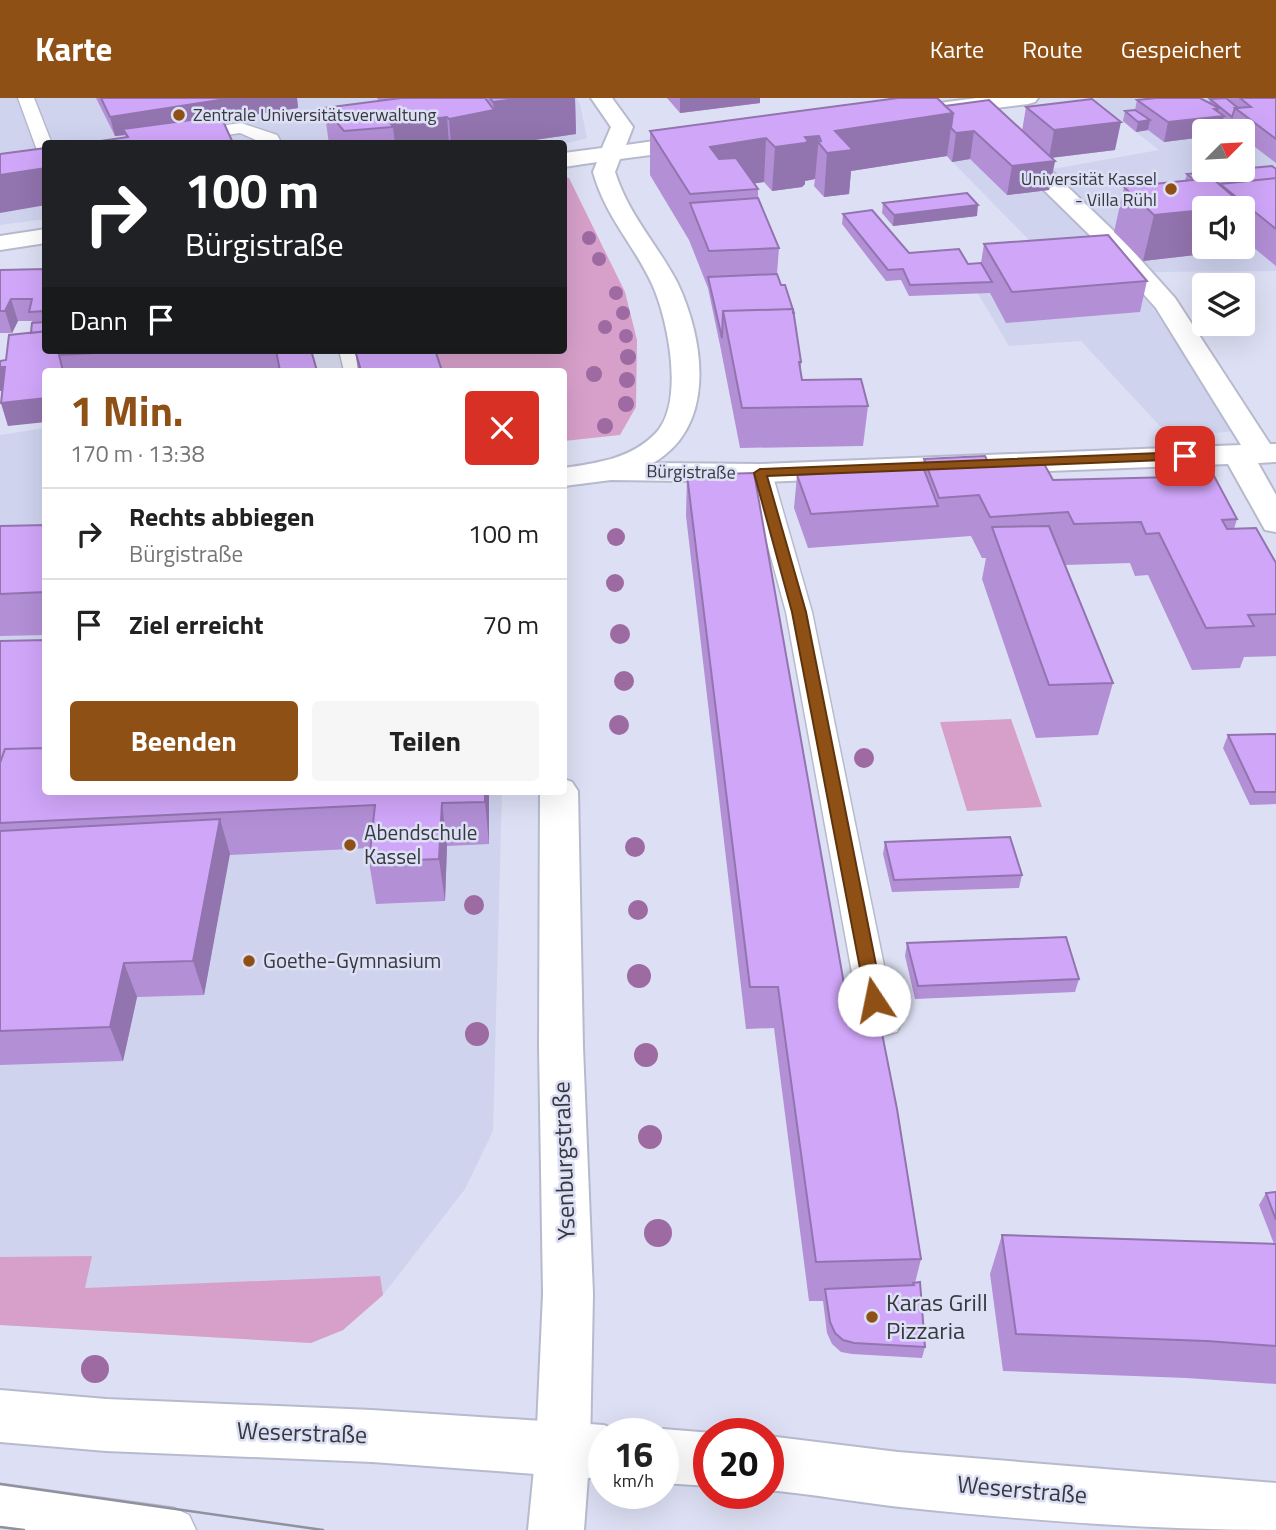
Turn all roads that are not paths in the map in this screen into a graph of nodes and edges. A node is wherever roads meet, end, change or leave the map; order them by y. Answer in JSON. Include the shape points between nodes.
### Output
{"nodes":[{"id":1,"x":26,"y":98,"type":"edge"},
{"id":2,"x":601,"y":98,"type":"edge"},
{"id":3,"x":1028,"y":98,"type":"edge"},
{"id":4,"x":970,"y":105,"type":"junction"},
{"id":5,"x":917,"y":112,"type":"edge"},
{"id":6,"x":729,"y":138,"type":"edge"},
{"id":7,"x":42,"y":140,"type":"edge"},
{"id":8,"x":157,"y":140,"type":"edge"},
{"id":9,"x":272,"y":140,"type":"edge"},
{"id":10,"x":611,"y":153,"type":"junction"},
{"id":11,"x":567,"y":160,"type":"edge"},
{"id":12,"x":42,"y":237,"type":"edge"},
{"id":13,"x":0,"y":243,"type":"edge"},
{"id":14,"x":1258,"y":453,"type":"edge"},
{"id":15,"x":611,"y":471,"type":"junction"},
{"id":16,"x":760,"y":473,"type":"junction"},
{"id":17,"x":567,"y":477,"type":"edge"},
{"id":18,"x":567,"y":495,"type":"edge"},
{"id":19,"x":1276,"y":523,"type":"edge"},
{"id":20,"x":559,"y":795,"type":"edge"},
{"id":21,"x":885,"y":1022,"type":"dead end"},
{"id":22,"x":0,"y":1416,"type":"edge"},
{"id":23,"x":583,"y":1450,"type":"edge"},
{"id":24,"x":784,"y":1465,"type":"edge"},
{"id":25,"x":0,"y":1505,"type":"edge"},
{"id":26,"x":1276,"y":1511,"type":"edge"},
{"id":27,"x":174,"y":1530,"type":"edge"},
{"id":28,"x":555,"y":1530,"type":"edge"}],
"edges":[{"from":1,"to":7,"type":"lane"},
{"from":2,"to":10,"type":"street","via":[[622,127]]},
{"from":3,"to":4,"type":"street"},
{"from":4,"to":5,"type":"street"},
{"from":4,"to":14,"type":"street","via":[[1113,244],[1166,304]]},
{"from":6,"to":10,"type":"street"},
{"from":8,"to":9,"type":"lane","via":[[241,128]]},
{"from":10,"to":11,"type":"street"},
{"from":10,"to":15,"type":"street","via":[[604,172],[617,209],[665,286],[687,381],[682,416],[670,436]]},
{"from":12,"to":13,"type":"street"},
{"from":14,"to":16,"type":"street","name":"Bürgistraße"},
{"from":14,"to":19,"type":"street"},
{"from":15,"to":16,"type":"street","name":"Bürgistraße"},
{"from":15,"to":17,"type":"street","name":"Bürgistraße"},
{"from":15,"to":18,"type":"street","via":[[571,489]]},
{"from":16,"to":21,"type":"lane","via":[[799,612],[874,1000]]},
{"from":20,"to":23,"type":"street","name":"Ysenburgstraße","via":[[568,1294]]},
{"from":22,"to":23,"type":"street","name":"Weserstraße"},
{"from":23,"to":28,"type":"street","name":"Ysenburgstraße"},
{"from":24,"to":26,"type":"street","name":"Weserstraße"},
{"from":25,"to":27,"type":"lane"}]}
